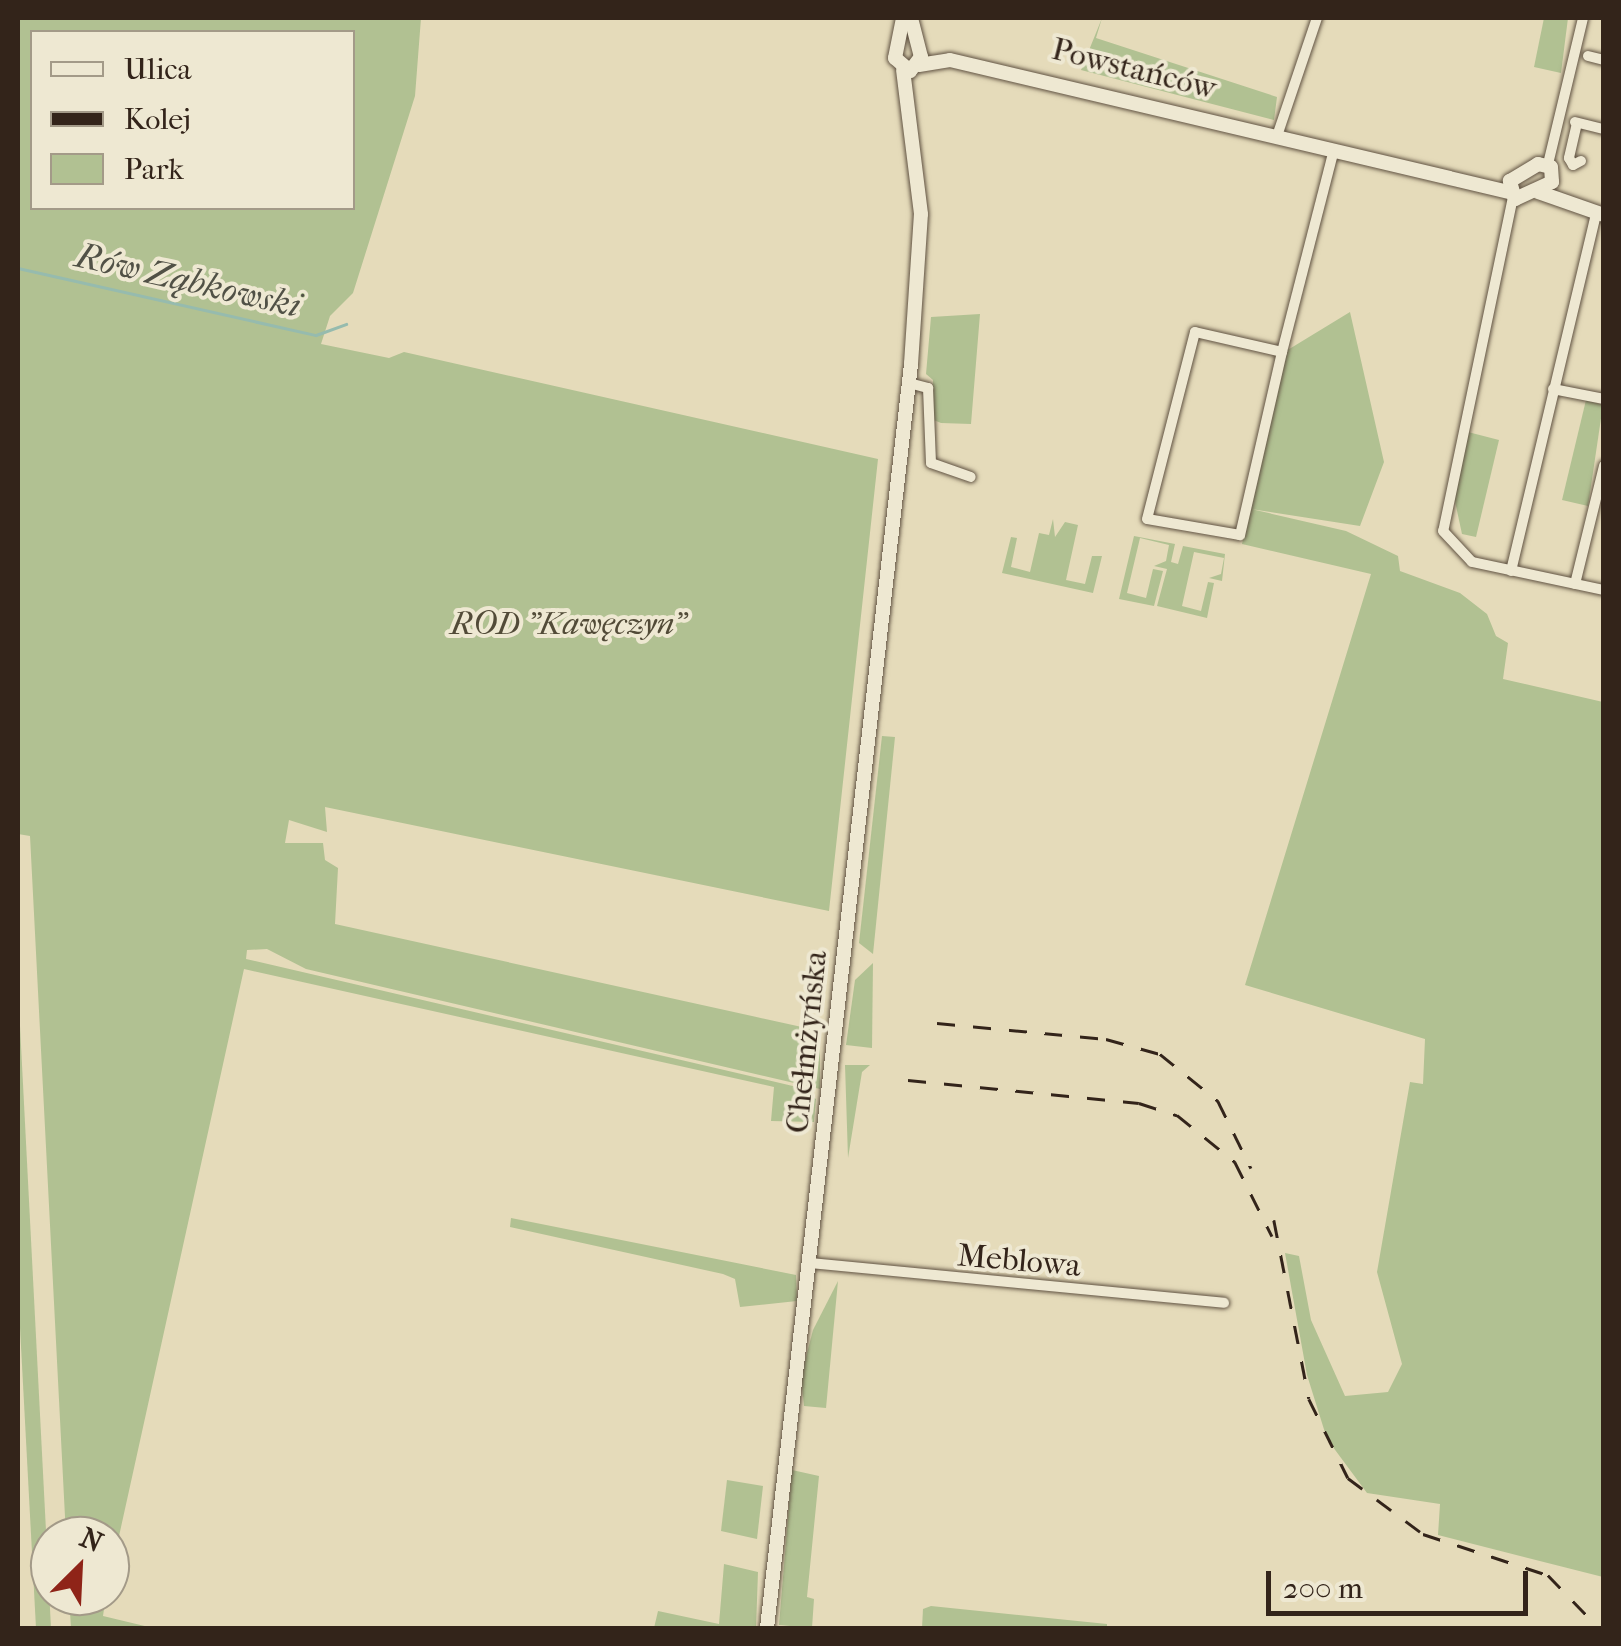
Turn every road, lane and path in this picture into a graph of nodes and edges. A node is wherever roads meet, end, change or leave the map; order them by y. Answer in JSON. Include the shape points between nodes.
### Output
{"nodes":[{"id":1,"x":903,"y":18,"type":"edge"},
{"id":2,"x":912,"y":18,"type":"edge"},
{"id":3,"x":1318,"y":18,"type":"edge"},
{"id":4,"x":1582,"y":18,"type":"edge"},
{"id":5,"x":1588,"y":56,"type":"dead end"},
{"id":6,"x":912,"y":58,"type":"junction"},
{"id":7,"x":1604,"y":60,"type":"edge"},
{"id":8,"x":1604,"y":130,"type":"edge"},
{"id":9,"x":1277,"y":136,"type":"junction"},
{"id":10,"x":1334,"y":150,"type":"junction"},
{"id":11,"x":1581,"y":161,"type":"dead end"},
{"id":12,"x":1543,"y":164,"type":"junction"},
{"id":13,"x":1552,"y":182,"type":"junction"},
{"id":14,"x":1538,"y":192,"type":"junction"},
{"id":15,"x":1514,"y":193,"type":"junction"},
{"id":16,"x":1596,"y":213,"type":"edge"},
{"id":17,"x":1282,"y":352,"type":"junction"},
{"id":18,"x":908,"y":383,"type":"junction"},
{"id":19,"x":1554,"y":388,"type":"junction"},
{"id":20,"x":1604,"y":400,"type":"edge"},
{"id":21,"x":1604,"y":466,"type":"edge"},
{"id":22,"x":972,"y":477,"type":"dead end"},
{"id":23,"x":1511,"y":571,"type":"junction"},
{"id":24,"x":1575,"y":584,"type":"junction"},
{"id":25,"x":1604,"y":590,"type":"edge"},
{"id":26,"x":810,"y":1262,"type":"junction"},
{"id":27,"x":1224,"y":1303,"type":"dead end"},
{"id":28,"x":767,"y":1628,"type":"edge"}],
"edges":[{"from":1,"to":6,"type":"street"},
{"from":2,"to":6,"type":"street"},
{"from":3,"to":9,"type":"street"},
{"from":4,"to":12,"type":"street"},
{"from":5,"to":7,"type":"street"},
{"from":6,"to":9,"type":"street","name":"Powstańców","via":[[950,60]]},
{"from":6,"to":18,"type":"street","name":"Chełmżyńska","via":[[919,184]]},
{"from":8,"to":11,"type":"street","via":[[1575,122],[1569,158],[1573,165]]},
{"from":9,"to":10,"type":"street","name":"Powstańców"},
{"from":10,"to":15,"type":"street","name":"Powstańców"},
{"from":10,"to":17,"type":"street"},
{"from":12,"to":13,"type":"street"},
{"from":12,"to":15,"type":"street"},
{"from":13,"to":14,"type":"street"},
{"from":13,"to":16,"type":"street"},
{"from":14,"to":15,"type":"street"},
{"from":14,"to":16,"type":"street"},
{"from":15,"to":23,"type":"street","via":[[1444,507],[1450,545],[1466,560]]},
{"from":16,"to":19,"type":"street"},
{"from":17,"to":17,"type":"street","via":[[1240,535],[1147,520],[1195,332]]},
{"from":18,"to":22,"type":"street","via":[[928,388],[931,463]]},
{"from":18,"to":26,"type":"street","name":"Chełmżyńska"},
{"from":19,"to":20,"type":"street"},
{"from":19,"to":23,"type":"street"},
{"from":21,"to":24,"type":"street"},
{"from":23,"to":24,"type":"street"},
{"from":24,"to":25,"type":"street"},
{"from":26,"to":27,"type":"street","name":"Meblowa"},
{"from":26,"to":28,"type":"street","name":"Chełmżyńska"}]}
